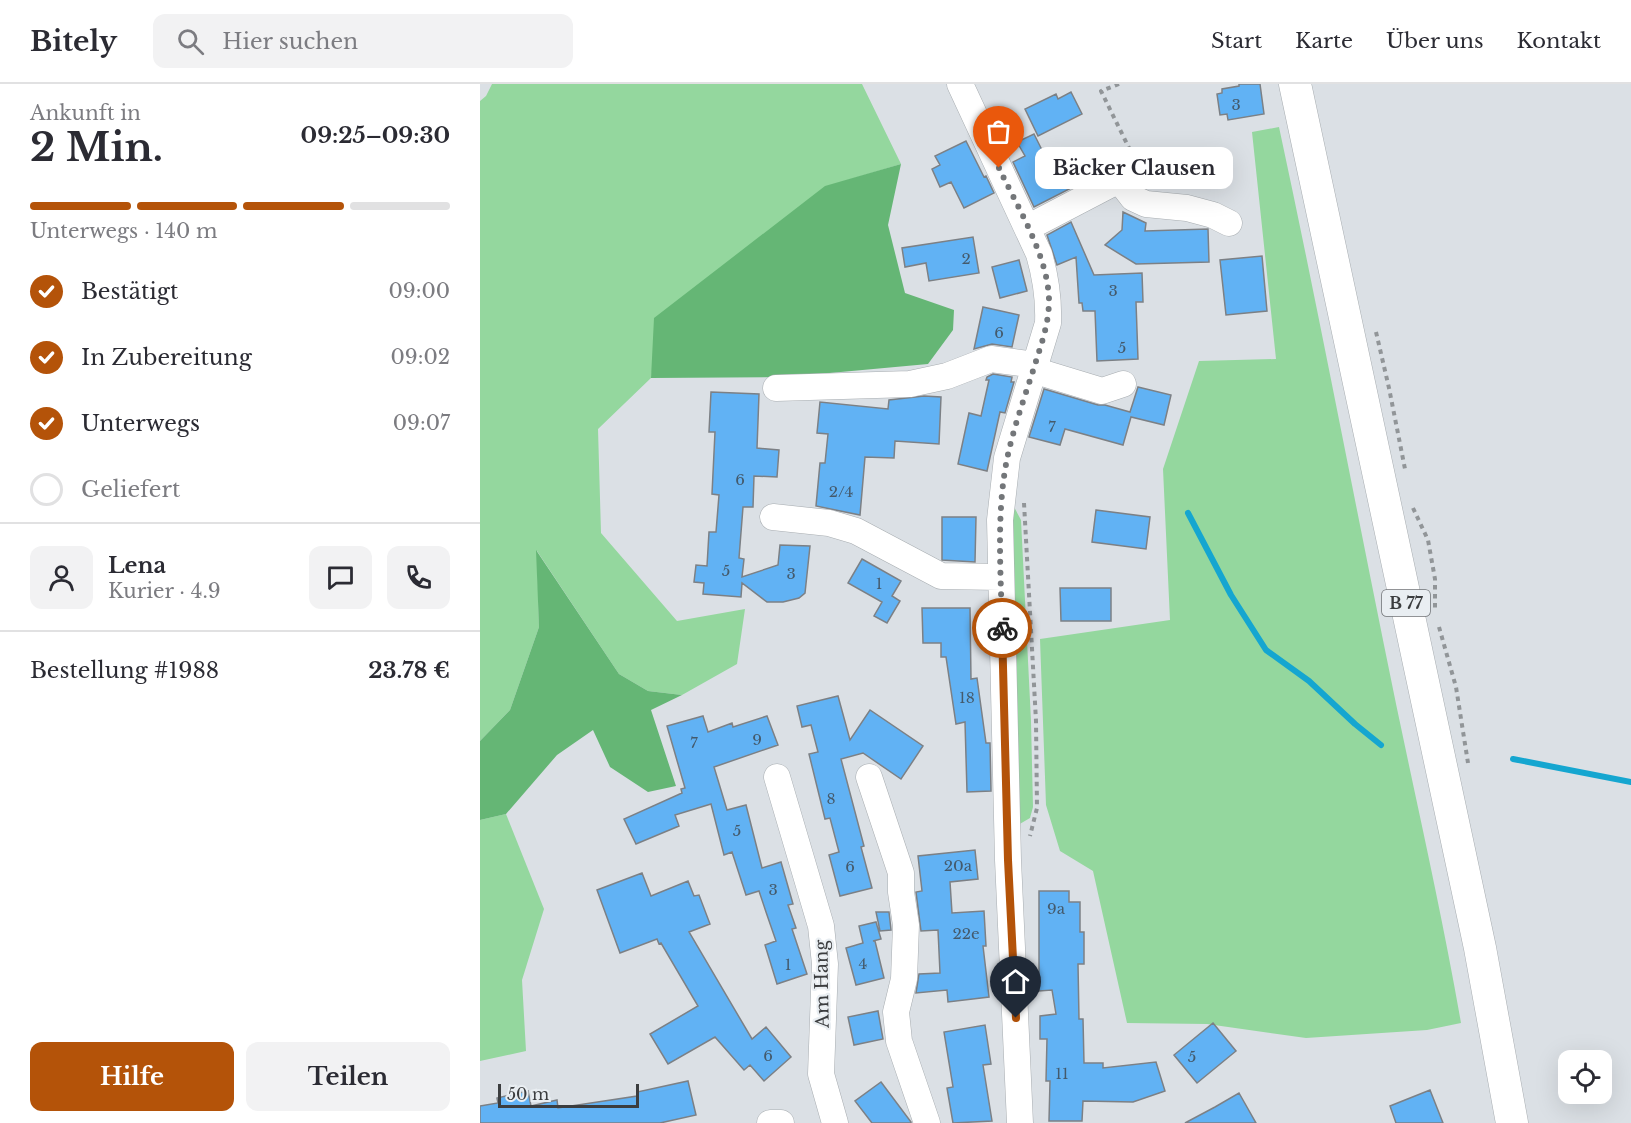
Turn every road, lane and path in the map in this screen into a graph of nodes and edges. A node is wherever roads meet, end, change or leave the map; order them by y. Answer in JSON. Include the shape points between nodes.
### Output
{"nodes":[{"id":1,"x":960,"y":84,"type":"edge"},
{"id":2,"x":1119,"y":84,"type":"edge"},
{"id":3,"x":1295,"y":84,"type":"edge"},
{"id":4,"x":1119,"y":180,"type":"junction"},
{"id":5,"x":1023,"y":218,"type":"junction"},
{"id":6,"x":1229,"y":223,"type":"dead end"},
{"id":7,"x":1034,"y":367,"type":"junction"},
{"id":8,"x":1123,"y":384,"type":"dead end"},
{"id":9,"x":776,"y":388,"type":"dead end"},
{"id":10,"x":1022,"y":497,"type":"dead end"},
{"id":11,"x":773,"y":517,"type":"dead end"},
{"id":12,"x":1001,"y":577,"type":"junction"},
{"id":13,"x":777,"y":777,"type":"dead end"},
{"id":14,"x":869,"y":777,"type":"dead end"},
{"id":15,"x":1008,"y":860,"type":"junction"},
{"id":16,"x":770,"y":1123,"type":"edge"},
{"id":17,"x":781,"y":1123,"type":"edge"},
{"id":18,"x":835,"y":1123,"type":"edge"},
{"id":19,"x":927,"y":1123,"type":"edge"},
{"id":20,"x":1020,"y":1123,"type":"edge"},
{"id":21,"x":1512,"y":1123,"type":"edge"}],
"edges":[{"from":1,"to":5,"type":"street"},
{"from":2,"to":4,"type":"path","via":[[1101,91],[1131,152]]},
{"from":3,"to":21,"type":"main road","number":"B 77","via":[[1478,936]]},
{"from":4,"to":5,"type":"street"},
{"from":4,"to":6,"type":"street","via":[[1133,198],[1146,204],[1187,208]]},
{"from":5,"to":7,"type":"street","via":[[1047,278],[1049,300],[1048,323]]},
{"from":7,"to":8,"type":"street","via":[[1102,391]]},
{"from":7,"to":9,"type":"street","via":[[991,359],[947,376],[910,384]]},
{"from":7,"to":12,"type":"street","via":[[1003,486]]},
{"from":10,"to":15,"type":"path","via":[[1026,506],[1037,808],[1023,855]]},
{"from":11,"to":12,"type":"street","via":[[829,523],[856,531],[941,576]]},
{"from":12,"to":15,"type":"street"},
{"from":13,"to":18,"type":"street","name":"Am Hang","via":[[821,926],[825,964],[821,1074]]},
{"from":14,"to":19,"type":"street","via":[[902,873],[906,925],[904,979],[896,1012],[899,1041]]},
{"from":15,"to":20,"type":"street"},
{"from":16,"to":17,"type":"street"}]}
